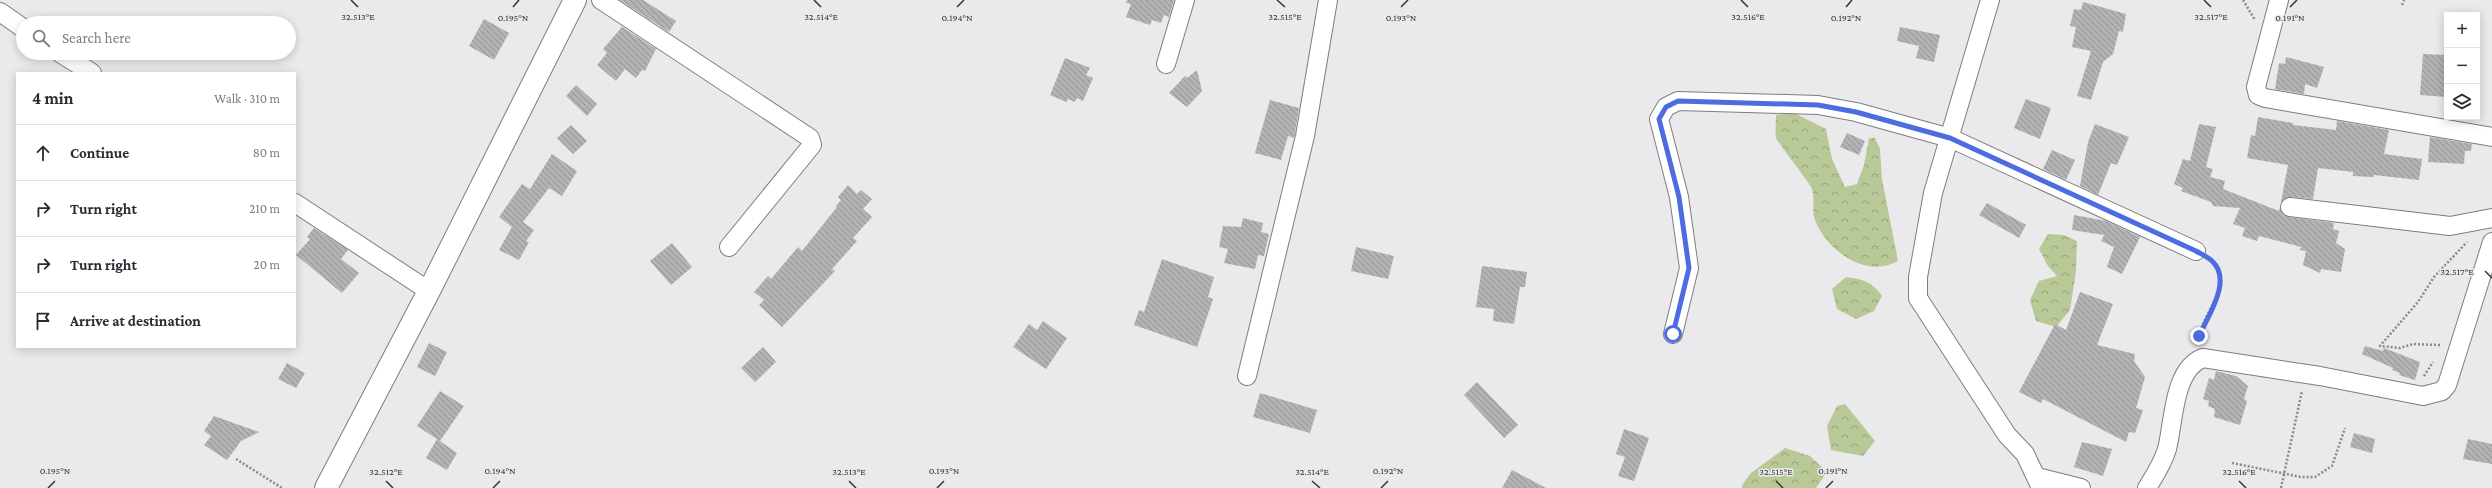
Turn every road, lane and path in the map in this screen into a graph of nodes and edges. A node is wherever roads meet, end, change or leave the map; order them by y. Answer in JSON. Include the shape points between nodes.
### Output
{"nodes":[{"id":1,"x":575,"y":0,"type":"edge"},
{"id":2,"x":601,"y":0,"type":"edge"},
{"id":3,"x":1186,"y":0,"type":"edge"},
{"id":4,"x":1328,"y":0,"type":"edge"},
{"id":5,"x":1990,"y":0,"type":"edge"},
{"id":6,"x":2279,"y":0,"type":"edge"},
{"id":7,"x":2404,"y":0,"type":"edge"},
{"id":8,"x":2402,"y":5,"type":"dead end"},
{"id":9,"x":0,"y":12,"type":"edge"},
{"id":10,"x":16,"y":23,"type":"edge"},
{"id":11,"x":71,"y":60,"type":"edge"},
{"id":12,"x":1166,"y":64,"type":"dead end"},
{"id":13,"x":90,"y":72,"type":"edge"},
{"id":14,"x":2492,"y":137,"type":"edge"},
{"id":15,"x":1950,"y":138,"type":"junction"},
{"id":16,"x":296,"y":204,"type":"edge"},
{"id":17,"x":2290,"y":207,"type":"dead end"},
{"id":18,"x":2487,"y":219,"type":"edge"},
{"id":19,"x":2492,"y":242,"type":"edge"},
{"id":20,"x":728,"y":247,"type":"dead end"},
{"id":21,"x":2196,"y":251,"type":"joint"},
{"id":22,"x":429,"y":291,"type":"junction"},
{"id":23,"x":1673,"y":334,"type":"dead end"},
{"id":24,"x":2442,"y":345,"type":"dead end"},
{"id":25,"x":2203,"y":358,"type":"junction"},
{"id":26,"x":2306,"y":374,"type":"junction"},
{"id":27,"x":1247,"y":376,"type":"dead end"},
{"id":28,"x":2345,"y":428,"type":"dead end"},
{"id":29,"x":236,"y":459,"type":"dead end"},
{"id":30,"x":2232,"y":463,"type":"dead end"},
{"id":31,"x":2284,"y":473,"type":"junction"},
{"id":32,"x":2039,"y":482,"type":"edge"},
{"id":33,"x":282,"y":488,"type":"edge"},
{"id":34,"x":326,"y":488,"type":"edge"},
{"id":35,"x":2081,"y":488,"type":"edge"},
{"id":36,"x":2147,"y":488,"type":"edge"},
{"id":37,"x":2281,"y":488,"type":"edge"}],
"edges":[{"from":1,"to":22,"type":"street"},
{"from":2,"to":20,"type":"street","via":[[810,138],[812,145]]},
{"from":3,"to":12,"type":"street"},
{"from":4,"to":27,"type":"street","via":[[1305,136]]},
{"from":5,"to":15,"type":"street"},
{"from":6,"to":14,"type":"street","via":[[2256,87],[2258,95]]},
{"from":7,"to":8,"type":"path"},
{"from":9,"to":10,"type":"street"},
{"from":11,"to":13,"type":"street"},
{"from":15,"to":21,"type":"street"},
{"from":15,"to":23,"type":"street","via":[[1856,112],[1818,105],[1726,101],[1678,101],[1670,104],[1659,119],[1679,197],[1689,268]]},
{"from":15,"to":32,"type":"street","via":[[1933,193],[1918,277],[1918,298],[2007,435],[2025,454]]},
{"from":16,"to":22,"type":"street"},
{"from":17,"to":18,"type":"street","via":[[2450,226]]},
{"from":18,"to":24,"type":"path","via":[[2434,277],[2418,302],[2380,346],[2400,348],[2413,344]]},
{"from":19,"to":26,"type":"street","via":[[2448,385],[2442,391],[2423,396]]},
{"from":21,"to":25,"type":"path","via":[[2212,261],[2219,270],[2221,284],[2199,336]]},
{"from":22,"to":34,"type":"street"},
{"from":25,"to":26,"type":"street"},
{"from":25,"to":36,"type":"street","via":[[2194,361],[2182,376],[2167,449]]},
{"from":26,"to":31,"type":"path"},
{"from":28,"to":31,"type":"path","via":[[2332,466],[2315,477]]},
{"from":29,"to":33,"type":"path"},
{"from":30,"to":31,"type":"path"},
{"from":31,"to":37,"type":"path"},
{"from":32,"to":35,"type":"street"}]}
